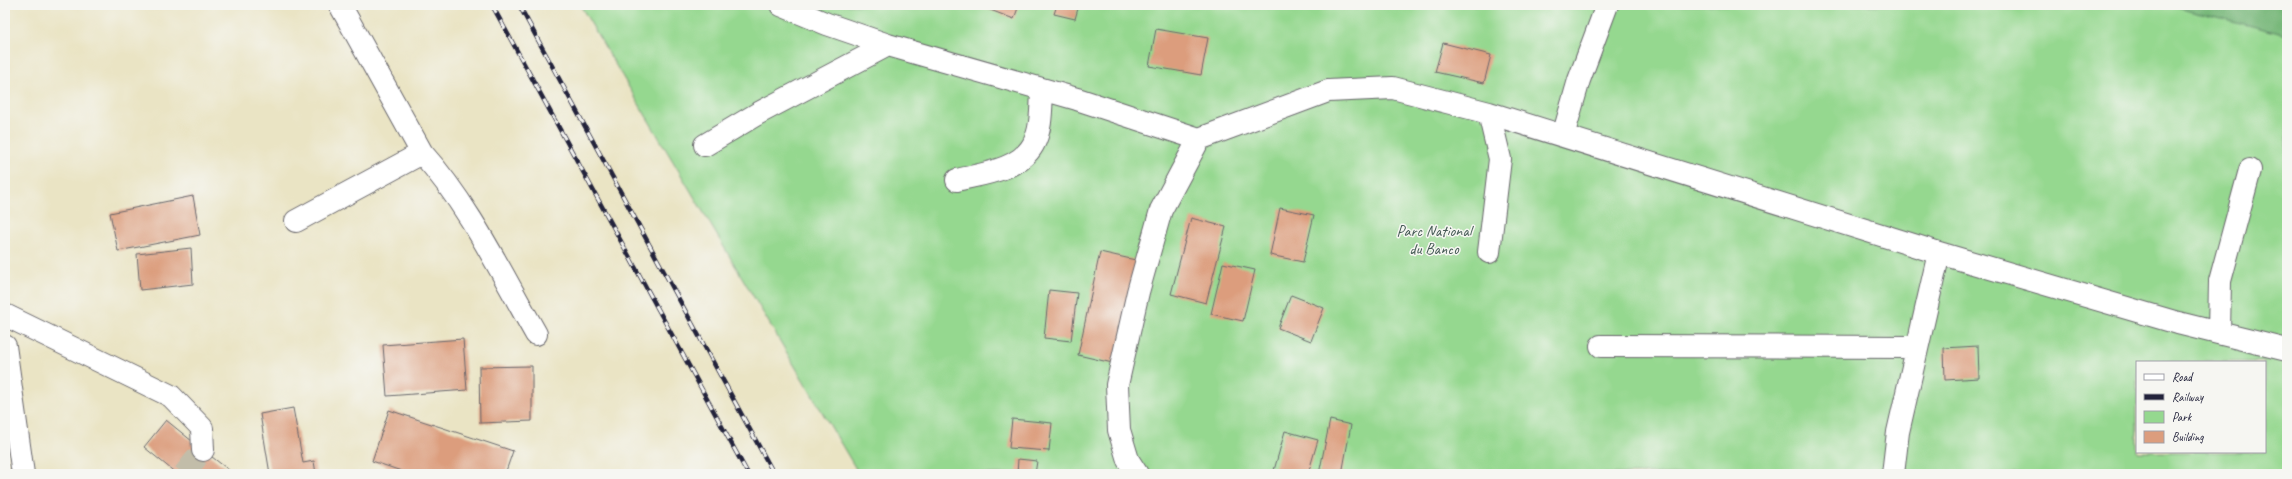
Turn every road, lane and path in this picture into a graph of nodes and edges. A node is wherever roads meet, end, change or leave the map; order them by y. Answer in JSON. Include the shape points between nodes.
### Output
{"nodes":[{"id":1,"x":340,"y":5,"type":"edge"},
{"id":2,"x":781,"y":5,"type":"edge"},
{"id":3,"x":1607,"y":5,"type":"edge"},
{"id":4,"x":888,"y":45,"type":"junction"},
{"id":5,"x":1042,"y":90,"type":"junction"},
{"id":6,"x":1489,"y":114,"type":"junction"},
{"id":7,"x":1563,"y":136,"type":"junction"},
{"id":8,"x":1199,"y":139,"type":"junction"},
{"id":9,"x":704,"y":145,"type":"dead end"},
{"id":10,"x":422,"y":153,"type":"junction"},
{"id":11,"x":2250,"y":170,"type":"dead end"},
{"id":12,"x":957,"y":180,"type":"dead end"},
{"id":13,"x":296,"y":221,"type":"dead end"},
{"id":14,"x":1489,"y":252,"type":"dead end"},
{"id":15,"x":1939,"y":253,"type":"junction"},
{"id":16,"x":5,"y":315,"type":"edge"},
{"id":17,"x":2220,"y":333,"type":"junction"},
{"id":18,"x":536,"y":334,"type":"dead end"},
{"id":19,"x":5,"y":346,"type":"edge"},
{"id":20,"x":1601,"y":346,"type":"dead end"},
{"id":21,"x":1917,"y":347,"type":"junction"},
{"id":22,"x":2287,"y":350,"type":"edge"},
{"id":23,"x":203,"y":450,"type":"tunnel mouth"},
{"id":24,"x":23,"y":474,"type":"edge"},
{"id":25,"x":1137,"y":474,"type":"edge"},
{"id":26,"x":1893,"y":474,"type":"edge"}],
"edges":[{"from":1,"to":10,"type":"main road"},
{"from":2,"to":4,"type":"main road"},
{"from":3,"to":7,"type":"main road","via":[[1579,80]]},
{"from":4,"to":5,"type":"main road"},
{"from":4,"to":9,"type":"main road"},
{"from":5,"to":8,"type":"main road","via":[[1077,98]]},
{"from":5,"to":12,"type":"main road","via":[[1039,122],[1033,144],[1019,160],[1003,168]]},
{"from":6,"to":7,"type":"main road"},
{"from":6,"to":8,"type":"main road","via":[[1393,88],[1328,91]]},
{"from":6,"to":14,"type":"main road","via":[[1500,159]]},
{"from":7,"to":15,"type":"main road"},
{"from":8,"to":25,"type":"main road","via":[[1161,210],[1138,292],[1117,385],[1119,430],[1128,460]]},
{"from":10,"to":13,"type":"main road"},
{"from":10,"to":18,"type":"main road","via":[[440,173],[466,212]]},
{"from":11,"to":17,"type":"main road","via":[[2220,281]]},
{"from":15,"to":17,"type":"main road"},
{"from":15,"to":21,"type":"main road"},
{"from":16,"to":23,"type":"main road","via":[[171,396],[202,428]]},
{"from":17,"to":22,"type":"main road"},
{"from":19,"to":24,"type":"main road"},
{"from":20,"to":21,"type":"main road"},
{"from":21,"to":26,"type":"main road","via":[[1898,432]]}]}
